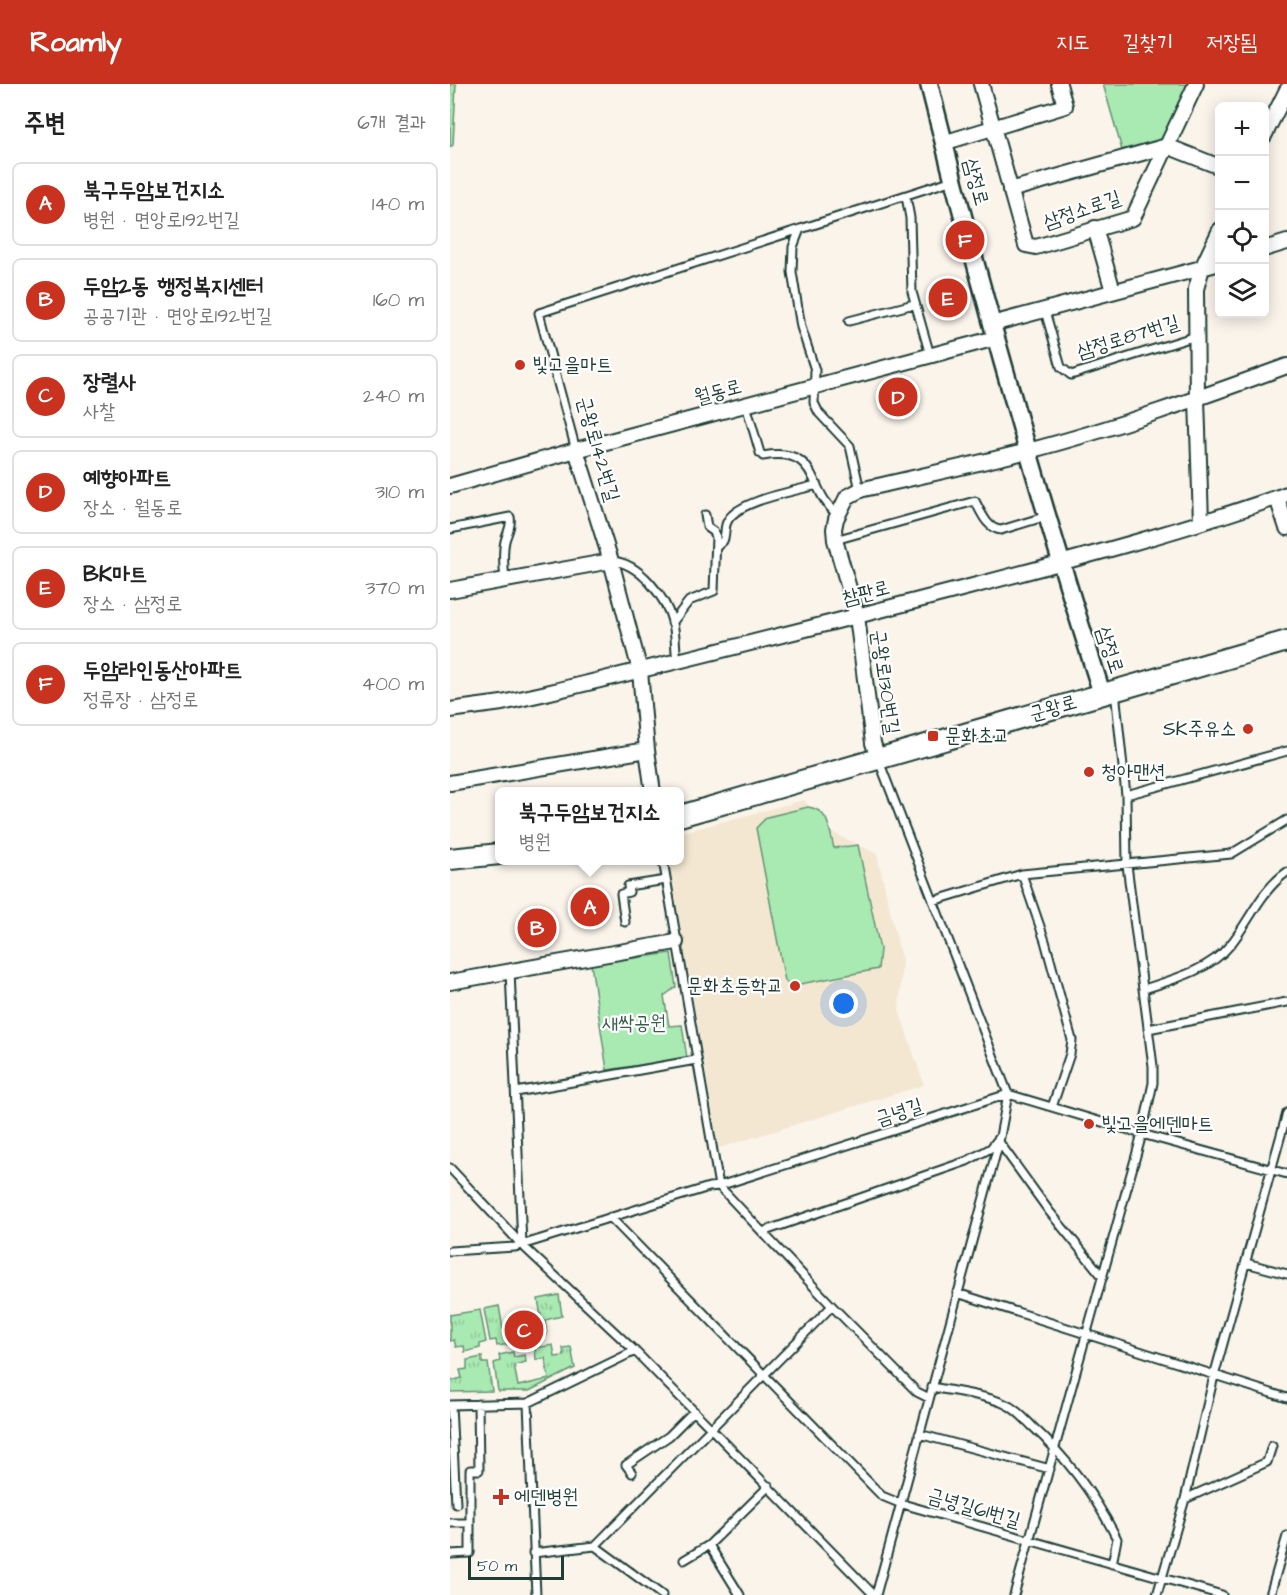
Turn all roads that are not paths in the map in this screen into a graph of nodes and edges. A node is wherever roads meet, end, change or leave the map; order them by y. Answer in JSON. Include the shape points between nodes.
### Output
{"nodes":[{"id":1,"x":929,"y":84,"type":"edge"},
{"id":2,"x":981,"y":84,"type":"edge"},
{"id":3,"x":1059,"y":84,"type":"edge"},
{"id":4,"x":1196,"y":84,"type":"edge"},
{"id":5,"x":1287,"y":90,"type":"edge"},
{"id":6,"x":1269,"y":126,"type":"edge"},
{"id":7,"x":994,"y":128,"type":"junction"},
{"id":8,"x":944,"y":143,"type":"junction"},
{"id":9,"x":1167,"y":146,"type":"junction"},
{"id":10,"x":1215,"y":165,"type":"edge"},
{"id":11,"x":953,"y":180,"type":"junction"},
{"id":12,"x":1010,"y":190,"type":"junction"},
{"id":13,"x":906,"y":196,"type":"junction"},
{"id":14,"x":1095,"y":228,"type":"junction"},
{"id":15,"x":800,"y":230,"type":"junction"},
{"id":16,"x":1215,"y":241,"type":"edge"},
{"id":17,"x":1287,"y":242,"type":"edge"},
{"id":18,"x":1269,"y":247,"type":"edge"},
{"id":19,"x":1215,"y":264,"type":"edge"},
{"id":20,"x":1202,"y":268,"type":"junction"},
{"id":21,"x":1113,"y":291,"type":"junction"},
{"id":22,"x":914,"y":304,"type":"junction"},
{"id":23,"x":1045,"y":311,"type":"junction"},
{"id":24,"x":849,"y":321,"type":"dead end"},
{"id":25,"x":994,"y":331,"type":"junction"},
{"id":26,"x":1196,"y":336,"type":"junction"},
{"id":27,"x":930,"y":356,"type":"junction"},
{"id":28,"x":1287,"y":366,"type":"edge"},
{"id":29,"x":813,"y":387,"type":"junction"},
{"id":30,"x":1197,"y":399,"type":"junction"},
{"id":31,"x":746,"y":405,"type":"junction"},
{"id":32,"x":576,"y":450,"type":"junction"},
{"id":33,"x":1028,"y":451,"type":"junction"},
{"id":34,"x":451,"y":484,"type":"edge"},
{"id":35,"x":817,"y":484,"type":"junction"},
{"id":36,"x":860,"y":490,"type":"junction"},
{"id":37,"x":1282,"y":496,"type":"edge"},
{"id":38,"x":705,"y":515,"type":"dead end"},
{"id":39,"x":838,"y":515,"type":"junction"},
{"id":40,"x":1047,"y":516,"type":"junction"},
{"id":41,"x":1201,"y":522,"type":"junction"},
{"id":42,"x":1287,"y":528,"type":"edge"},
{"id":43,"x":450,"y":529,"type":"edge"},
{"id":44,"x":836,"y":540,"type":"junction"},
{"id":45,"x":716,"y":547,"type":"junction"},
{"id":46,"x":611,"y":561,"type":"junction"},
{"id":47,"x":1060,"y":563,"type":"junction"},
{"id":48,"x":505,"y":581,"type":"junction"},
{"id":49,"x":450,"y":590,"type":"edge"},
{"id":50,"x":857,"y":616,"type":"junction"},
{"id":51,"x":672,"y":623,"type":"junction"},
{"id":52,"x":1287,"y":641,"type":"edge"},
{"id":53,"x":677,"y":661,"type":"junction"},
{"id":54,"x":640,"y":671,"type":"junction"},
{"id":55,"x":1108,"y":692,"type":"junction"},
{"id":56,"x":450,"y":710,"type":"edge"},
{"id":57,"x":646,"y":750,"type":"junction"},
{"id":58,"x":1287,"y":751,"type":"edge"},
{"id":59,"x":878,"y":759,"type":"junction"},
{"id":60,"x":450,"y":783,"type":"edge"},
{"id":61,"x":652,"y":787,"type":"edge"},
{"id":62,"x":1126,"y":795,"type":"junction"},
{"id":63,"x":684,"y":815,"type":"edge"},
{"id":64,"x":1287,"y":820,"type":"edge"},
{"id":65,"x":495,"y":854,"type":"edge"},
{"id":66,"x":450,"y":859,"type":"edge"},
{"id":67,"x":664,"y":865,"type":"edge"},
{"id":68,"x":1127,"y":865,"type":"junction"},
{"id":69,"x":1287,"y":872,"type":"edge"},
{"id":70,"x":1022,"y":874,"type":"junction"},
{"id":71,"x":666,"y":880,"type":"junction"},
{"id":72,"x":933,"y":901,"type":"junction"},
{"id":73,"x":625,"y":922,"type":"dead end"},
{"id":74,"x":676,"y":942,"type":"junction"},
{"id":75,"x":510,"y":971,"type":"junction"},
{"id":76,"x":450,"y":982,"type":"edge"},
{"id":77,"x":1144,"y":989,"type":"junction"},
{"id":78,"x":1287,"y":1002,"type":"edge"},
{"id":79,"x":1148,"y":1029,"type":"junction"},
{"id":80,"x":696,"y":1060,"type":"junction"},
{"id":81,"x":516,"y":1092,"type":"junction"},
{"id":82,"x":1008,"y":1094,"type":"junction"},
{"id":83,"x":1052,"y":1107,"type":"junction"},
{"id":84,"x":1287,"y":1113,"type":"edge"},
{"id":85,"x":1142,"y":1134,"type":"junction"},
{"id":86,"x":1000,"y":1139,"type":"junction"},
{"id":87,"x":450,"y":1168,"type":"edge"},
{"id":88,"x":1272,"y":1169,"type":"junction"},
{"id":89,"x":1287,"y":1174,"type":"edge"},
{"id":90,"x":719,"y":1186,"type":"junction"},
{"id":91,"x":610,"y":1217,"type":"junction"},
{"id":92,"x":762,"y":1232,"type":"junction"},
{"id":93,"x":522,"y":1245,"type":"junction"},
{"id":94,"x":450,"y":1251,"type":"edge"},
{"id":95,"x":1246,"y":1263,"type":"junction"},
{"id":96,"x":1287,"y":1274,"type":"edge"},
{"id":97,"x":1102,"y":1277,"type":"junction"},
{"id":98,"x":957,"y":1293,"type":"junction"},
{"id":99,"x":832,"y":1306,"type":"junction"},
{"id":100,"x":1088,"y":1335,"type":"junction"},
{"id":101,"x":635,"y":1351,"type":"junction"},
{"id":102,"x":763,"y":1375,"type":"junction"},
{"id":103,"x":1214,"y":1376,"type":"junction"},
{"id":104,"x":932,"y":1387,"type":"junction"},
{"id":105,"x":929,"y":1398,"type":"junction"},
{"id":106,"x":1287,"y":1398,"type":"edge"},
{"id":107,"x":528,"y":1403,"type":"junction"},
{"id":108,"x":478,"y":1404,"type":"junction"},
{"id":109,"x":451,"y":1405,"type":"edge"},
{"id":110,"x":694,"y":1411,"type":"junction"},
{"id":111,"x":712,"y":1429,"type":"junction"},
{"id":112,"x":919,"y":1434,"type":"junction"},
{"id":113,"x":1272,"y":1446,"type":"dead end"},
{"id":114,"x":1056,"y":1448,"type":"junction"},
{"id":115,"x":1050,"y":1469,"type":"junction"},
{"id":116,"x":632,"y":1473,"type":"dead end"},
{"id":117,"x":769,"y":1486,"type":"junction"},
{"id":118,"x":1185,"y":1499,"type":"junction"},
{"id":119,"x":899,"y":1503,"type":"junction"},
{"id":120,"x":456,"y":1504,"type":"dead end"},
{"id":121,"x":450,"y":1523,"type":"edge"},
{"id":122,"x":470,"y":1523,"type":"junction"},
{"id":123,"x":1287,"y":1536,"type":"edge"},
{"id":124,"x":1029,"y":1540,"type":"junction"},
{"id":125,"x":709,"y":1545,"type":"junction"},
{"id":126,"x":596,"y":1546,"type":"junction"},
{"id":127,"x":533,"y":1553,"type":"junction"},
{"id":128,"x":450,"y":1554,"type":"edge"},
{"id":129,"x":684,"y":1560,"type":"dead end"},
{"id":130,"x":1112,"y":1564,"type":"junction"},
{"id":131,"x":1162,"y":1578,"type":"junction"},
{"id":132,"x":536,"y":1595,"type":"edge"},
{"id":133,"x":662,"y":1595,"type":"edge"},
{"id":134,"x":740,"y":1595,"type":"edge"},
{"id":135,"x":875,"y":1595,"type":"edge"},
{"id":136,"x":1014,"y":1595,"type":"edge"},
{"id":137,"x":1157,"y":1595,"type":"edge"},
{"id":138,"x":1222,"y":1595,"type":"edge"},
{"id":139,"x":1270,"y":1595,"type":"edge"}],
"edges":[{"from":1,"to":8,"type":"street","name":"삼정로"},
{"from":2,"to":7,"type":"street","name":"삼정소로길"},
{"from":3,"to":7,"type":"street","via":[[1065,106]]},
{"from":4,"to":9,"type":"street","name":"삼정소로길"},
{"from":5,"to":6,"type":"street"},
{"from":7,"to":8,"type":"street"},
{"from":7,"to":12,"type":"street","name":"삼정소로길"},
{"from":8,"to":11,"type":"street","name":"삼정로"},
{"from":9,"to":10,"type":"street"},
{"from":9,"to":12,"type":"street","name":"삼정소로길"},
{"from":9,"to":14,"type":"street","name":"삼정소로길","via":[[1133,218]]},
{"from":11,"to":13,"type":"lane"},
{"from":11,"to":25,"type":"street","name":"삼정로"},
{"from":12,"to":14,"type":"street","name":"삼정소로길","via":[[1026,245],[1036,247]]},
{"from":13,"to":15,"type":"lane"},
{"from":13,"to":22,"type":"lane"},
{"from":14,"to":21,"type":"street"},
{"from":15,"to":29,"type":"lane","via":[[793,247],[792,272],[801,327],[815,370]]},
{"from":15,"to":32,"type":"lane","name":"군왕로142번길","via":[[539,313]]},
{"from":16,"to":20,"type":"street","name":"삼정로87번길"},
{"from":17,"to":18,"type":"street"},
{"from":19,"to":20,"type":"street"},
{"from":20,"to":21,"type":"street"},
{"from":20,"to":26,"type":"street","name":"삼정로87번길","via":[[1196,289]]},
{"from":21,"to":23,"type":"street"},
{"from":22,"to":24,"type":"lane"},
{"from":22,"to":27,"type":"lane"},
{"from":23,"to":25,"type":"street"},
{"from":23,"to":26,"type":"lane","name":"삼정로87번길","via":[[1061,367],[1071,375]]},
{"from":25,"to":27,"type":"street","name":"월동로"},
{"from":25,"to":33,"type":"street","name":"삼정로"},
{"from":26,"to":30,"type":"street","name":"삼정로87번길"},
{"from":27,"to":29,"type":"street","name":"월동로"},
{"from":28,"to":30,"type":"street"},
{"from":29,"to":31,"type":"street","name":"월동로"},
{"from":29,"to":36,"type":"lane","via":[[819,413],[850,446]]},
{"from":30,"to":33,"type":"street"},
{"from":30,"to":41,"type":"street","name":"삼정로87번길"},
{"from":31,"to":32,"type":"street","name":"월동로"},
{"from":31,"to":35,"type":"lane","via":[[763,456],[789,455],[804,462]]},
{"from":32,"to":34,"type":"street","name":"월동로"},
{"from":32,"to":46,"type":"street","name":"군왕로142번길"},
{"from":33,"to":36,"type":"street"},
{"from":33,"to":40,"type":"street","name":"삼정로"},
{"from":35,"to":39,"type":"lane","via":[[825,502]]},
{"from":35,"to":45,"type":"lane","via":[[738,510],[726,523],[723,541]]},
{"from":36,"to":39,"type":"street","via":[[847,497]]},
{"from":37,"to":41,"type":"street","name":"참판로"},
{"from":37,"to":42,"type":"street"},
{"from":38,"to":45,"type":"lane"},
{"from":39,"to":44,"type":"street","name":"군왕로130번길"},
{"from":40,"to":44,"type":"lane","via":[[994,530],[975,501]]},
{"from":40,"to":47,"type":"street","name":"삼정로"},
{"from":41,"to":47,"type":"street","name":"참판로"},
{"from":43,"to":48,"type":"lane","via":[[510,517],[503,558]]},
{"from":44,"to":50,"type":"street","name":"군왕로130번길"},
{"from":45,"to":51,"type":"lane","via":[[714,591],[689,601]]},
{"from":46,"to":48,"type":"street"},
{"from":46,"to":51,"type":"lane","via":[[636,570],[663,602]]},
{"from":46,"to":54,"type":"street","name":"군왕로142번길"},
{"from":47,"to":50,"type":"street","name":"참판로"},
{"from":47,"to":55,"type":"street","name":"삼정로"},
{"from":48,"to":49,"type":"street"},
{"from":50,"to":53,"type":"street","name":"참판로"},
{"from":50,"to":59,"type":"street","name":"군왕로130번길"},
{"from":51,"to":53,"type":"lane"},
{"from":52,"to":55,"type":"main road","name":"군왕로"},
{"from":53,"to":54,"type":"street","name":"참판로"},
{"from":54,"to":56,"type":"street","name":"참판로","via":[[502,703]]},
{"from":54,"to":57,"type":"street","name":"군왕로142번길"},
{"from":55,"to":59,"type":"main road","name":"군왕로"},
{"from":55,"to":62,"type":"lane"},
{"from":57,"to":60,"type":"street"},
{"from":57,"to":61,"type":"street","name":"군왕로142번길"},
{"from":58,"to":62,"type":"lane"},
{"from":59,"to":63,"type":"main road","name":"군왕로"},
{"from":59,"to":72,"type":"lane"},
{"from":62,"to":68,"type":"lane"},
{"from":64,"to":68,"type":"lane","via":[[1231,854]]},
{"from":65,"to":66,"type":"main road"},
{"from":67,"to":71,"type":"lane"},
{"from":68,"to":70,"type":"lane"},
{"from":68,"to":77,"type":"lane"},
{"from":69,"to":77,"type":"lane","via":[[1268,889],[1231,945],[1178,978]]},
{"from":70,"to":72,"type":"lane"},
{"from":70,"to":83,"type":"lane","via":[[1072,1040]]},
{"from":71,"to":73,"type":"lane","via":[[628,886],[629,892],[621,894]]},
{"from":71,"to":74,"type":"lane"},
{"from":72,"to":82,"type":"lane"},
{"from":74,"to":75,"type":"street"},
{"from":74,"to":80,"type":"lane"},
{"from":75,"to":76,"type":"street"},
{"from":75,"to":81,"type":"lane"},
{"from":77,"to":79,"type":"lane"},
{"from":78,"to":79,"type":"lane"},
{"from":79,"to":85,"type":"lane","via":[[1153,1083]]},
{"from":80,"to":81,"type":"lane"},
{"from":80,"to":90,"type":"lane"},
{"from":81,"to":93,"type":"lane"},
{"from":82,"to":83,"type":"lane"},
{"from":82,"to":86,"type":"lane"},
{"from":82,"to":90,"type":"lane","name":"금녕길"},
{"from":83,"to":85,"type":"lane"},
{"from":84,"to":88,"type":"lane"},
{"from":85,"to":88,"type":"lane"},
{"from":85,"to":97,"type":"lane"},
{"from":86,"to":92,"type":"lane","via":[[967,1161]]},
{"from":86,"to":97,"type":"lane","via":[[1049,1211]]},
{"from":86,"to":98,"type":"lane"},
{"from":87,"to":93,"type":"lane"},
{"from":88,"to":89,"type":"lane"},
{"from":88,"to":95,"type":"lane"},
{"from":90,"to":91,"type":"lane","name":"금녕길"},
{"from":90,"to":92,"type":"lane"},
{"from":91,"to":93,"type":"lane","name":"금녕길"},
{"from":91,"to":102,"type":"lane","name":"금녕길61번길"},
{"from":92,"to":99,"type":"lane"},
{"from":93,"to":94,"type":"lane","name":"금녕길"},
{"from":93,"to":101,"type":"lane"},
{"from":95,"to":96,"type":"lane"},
{"from":95,"to":103,"type":"lane"},
{"from":97,"to":100,"type":"lane"},
{"from":98,"to":100,"type":"lane"},
{"from":98,"to":104,"type":"lane"},
{"from":99,"to":102,"type":"lane"},
{"from":99,"to":105,"type":"lane","via":[[917,1392]]},
{"from":100,"to":103,"type":"lane"},
{"from":100,"to":114,"type":"lane"},
{"from":101,"to":107,"type":"lane"},
{"from":101,"to":110,"type":"lane"},
{"from":102,"to":111,"type":"lane"},
{"from":102,"to":119,"type":"lane","name":"금녕길61번길","via":[[882,1496]]},
{"from":103,"to":106,"type":"lane"},
{"from":103,"to":118,"type":"lane"},
{"from":104,"to":105,"type":"lane"},
{"from":104,"to":114,"type":"lane","via":[[1005,1404]]},
{"from":105,"to":112,"type":"lane"},
{"from":107,"to":108,"type":"lane"},
{"from":107,"to":127,"type":"lane"},
{"from":108,"to":109,"type":"lane"},
{"from":108,"to":122,"type":"lane","via":[[479,1470],[470,1470]]},
{"from":109,"to":120,"type":"lane"},
{"from":110,"to":111,"type":"lane"},
{"from":110,"to":116,"type":"lane","via":[[669,1436],[626,1465]]},
{"from":111,"to":117,"type":"lane"},
{"from":111,"to":126,"type":"lane"},
{"from":112,"to":115,"type":"lane"},
{"from":112,"to":119,"type":"lane"},
{"from":113,"to":118,"type":"lane","via":[[1267,1462]]},
{"from":114,"to":115,"type":"lane"},
{"from":114,"to":130,"type":"lane","via":[[1104,1513],[1117,1539]]},
{"from":115,"to":124,"type":"lane"},
{"from":117,"to":125,"type":"lane"},
{"from":117,"to":135,"type":"lane"},
{"from":118,"to":131,"type":"lane"},
{"from":119,"to":124,"type":"lane","name":"금녕길61번길"},
{"from":119,"to":135,"type":"lane"},
{"from":121,"to":122,"type":"lane"},
{"from":122,"to":128,"type":"lane","via":[[470,1553]]},
{"from":123,"to":139,"type":"lane"},
{"from":124,"to":130,"type":"lane","name":"금녕길61번길"},
{"from":124,"to":136,"type":"lane"},
{"from":125,"to":129,"type":"lane"},
{"from":125,"to":134,"type":"lane"},
{"from":126,"to":127,"type":"lane"},
{"from":126,"to":133,"type":"lane"},
{"from":127,"to":132,"type":"lane"},
{"from":130,"to":131,"type":"lane","name":"금녕길61번길"},
{"from":131,"to":137,"type":"lane"},
{"from":131,"to":138,"type":"lane","name":"금녕길61번길"}]}
